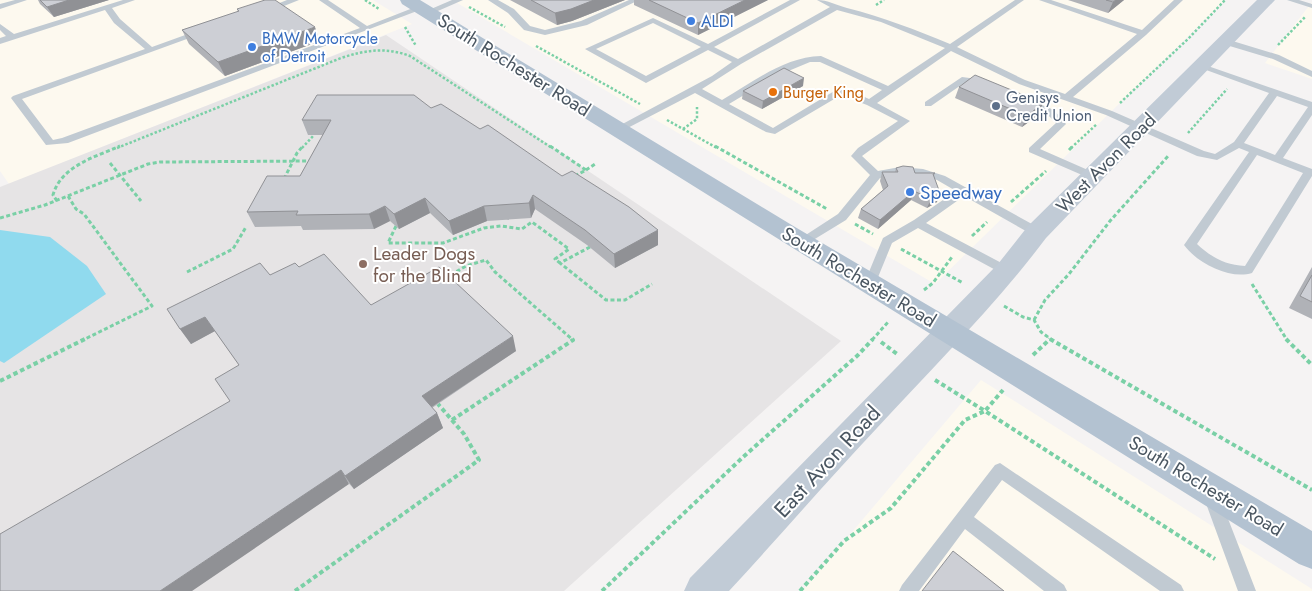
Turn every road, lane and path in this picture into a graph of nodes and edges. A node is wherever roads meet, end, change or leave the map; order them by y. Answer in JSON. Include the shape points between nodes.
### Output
{"nodes":[{"id":1,"x":23,"y":0,"type":"edge"},
{"id":2,"x":131,"y":0,"type":"edge"},
{"id":3,"x":295,"y":0,"type":"edge"},
{"id":4,"x":323,"y":0,"type":"edge"},
{"id":5,"x":365,"y":0,"type":"edge"},
{"id":6,"x":460,"y":0,"type":"edge"},
{"id":7,"x":492,"y":0,"type":"edge"},
{"id":8,"x":635,"y":0,"type":"edge"},
{"id":9,"x":796,"y":0,"type":"edge"},
{"id":10,"x":821,"y":0,"type":"edge"},
{"id":11,"x":1020,"y":0,"type":"edge"},
{"id":12,"x":1043,"y":0,"type":"edge"},
{"id":13,"x":1179,"y":0,"type":"edge"},
{"id":14,"x":1225,"y":0,"type":"edge"},
{"id":15,"x":1267,"y":0,"type":"edge"},
{"id":16,"x":1291,"y":0,"type":"edge"},
{"id":17,"x":277,"y":2,"type":"edge"},
{"id":18,"x":467,"y":6,"type":"dead end"},
{"id":19,"x":0,"y":7,"type":"edge"},
{"id":20,"x":107,"y":7,"type":"junction"},
{"id":21,"x":419,"y":7,"type":"edge"},
{"id":22,"x":836,"y":7,"type":"junction"},
{"id":23,"x":381,"y":10,"type":"dead end"},
{"id":24,"x":1310,"y":10,"type":"edge"},
{"id":25,"x":253,"y":14,"type":"edge"},
{"id":26,"x":399,"y":22,"type":"dead end"},
{"id":27,"x":0,"y":26,"type":"edge"},
{"id":28,"x":366,"y":29,"type":"junction"},
{"id":29,"x":508,"y":29,"type":"dead end"},
{"id":30,"x":207,"y":30,"type":"edge"},
{"id":31,"x":1143,"y":33,"type":"junction"},
{"id":32,"x":12,"y":38,"type":"junction"},
{"id":33,"x":0,"y":41,"type":"edge"},
{"id":34,"x":530,"y":42,"type":"dead end"},
{"id":35,"x":1226,"y":42,"type":"junction"},
{"id":36,"x":416,"y":46,"type":"dead end"},
{"id":37,"x":708,"y":47,"type":"junction"},
{"id":38,"x":950,"y":47,"type":"junction"},
{"id":39,"x":150,"y":49,"type":"junction"},
{"id":40,"x":1269,"y":55,"type":"junction"},
{"id":41,"x":738,"y":62,"type":"junction"},
{"id":42,"x":1202,"y":67,"type":"junction"},
{"id":43,"x":1312,"y":74,"type":"edge"},
{"id":44,"x":1236,"y":78,"type":"junction"},
{"id":45,"x":991,"y":88,"type":"edge"},
{"id":46,"x":695,"y":89,"type":"junction"},
{"id":47,"x":889,"y":90,"type":"junction"},
{"id":48,"x":1275,"y":92,"type":"junction"},
{"id":49,"x":1067,"y":97,"type":"junction"},
{"id":50,"x":1017,"y":98,"type":"edge"},
{"id":51,"x":870,"y":103,"type":"junction"},
{"id":52,"x":723,"y":104,"type":"junction"},
{"id":53,"x":928,"y":104,"type":"dead end"},
{"id":54,"x":642,"y":105,"type":"dead end"},
{"id":55,"x":1312,"y":106,"type":"edge"},
{"id":56,"x":1109,"y":113,"type":"junction"},
{"id":57,"x":666,"y":119,"type":"dead end"},
{"id":58,"x":1142,"y":128,"type":"junction"},
{"id":59,"x":618,"y":130,"type":"junction"},
{"id":60,"x":314,"y":135,"type":"edge"},
{"id":61,"x":1178,"y":144,"type":"junction"},
{"id":62,"x":1238,"y":144,"type":"junction"},
{"id":63,"x":1255,"y":151,"type":"junction"},
{"id":64,"x":316,"y":160,"type":"edge"},
{"id":65,"x":1057,"y":160,"type":"junction"},
{"id":66,"x":1277,"y":160,"type":"junction"},
{"id":67,"x":292,"y":161,"type":"junction"},
{"id":68,"x":110,"y":162,"type":"dead end"},
{"id":69,"x":595,"y":164,"type":"dead end"},
{"id":70,"x":586,"y":170,"type":"junction"},
{"id":71,"x":1310,"y":172,"type":"edge"},
{"id":72,"x":120,"y":174,"type":"junction"},
{"id":73,"x":876,"y":175,"type":"junction"},
{"id":74,"x":1093,"y":176,"type":"junction"},
{"id":75,"x":572,"y":178,"type":"edge"},
{"id":76,"x":283,"y":184,"type":"edge"},
{"id":77,"x":964,"y":191,"type":"junction"},
{"id":78,"x":68,"y":196,"type":"junction"},
{"id":79,"x":56,"y":201,"type":"junction"},
{"id":80,"x":141,"y":201,"type":"dead end"},
{"id":81,"x":832,"y":211,"type":"dead end"},
{"id":82,"x":999,"y":211,"type":"junction"},
{"id":83,"x":0,"y":218,"type":"edge"},
{"id":84,"x":853,"y":223,"type":"dead end"},
{"id":85,"x":918,"y":223,"type":"junction"},
{"id":86,"x":396,"y":226,"type":"edge"},
{"id":87,"x":246,"y":227,"type":"edge"},
{"id":88,"x":1037,"y":232,"type":"junction"},
{"id":89,"x":874,"y":234,"type":"dead end"},
{"id":90,"x":801,"y":242,"type":"junction"},
{"id":91,"x":961,"y":246,"type":"junction"},
{"id":92,"x":590,"y":247,"type":"edge"},
{"id":93,"x":899,"y":248,"type":"dead end"},
{"id":94,"x":560,"y":263,"type":"junction"},
{"id":95,"x":1243,"y":270,"type":"junction"},
{"id":96,"x":1008,"y":271,"type":"junction"},
{"id":97,"x":187,"y":272,"type":"dead end"},
{"id":98,"x":941,"y":272,"type":"junction"},
{"id":99,"x":451,"y":275,"type":"edge"},
{"id":100,"x":954,"y":278,"type":"dead end"},
{"id":101,"x":933,"y":282,"type":"dead end"},
{"id":102,"x":652,"y":284,"type":"dead end"},
{"id":103,"x":870,"y":284,"type":"junction"},
{"id":104,"x":1023,"y":317,"type":"dead end"},
{"id":105,"x":1034,"y":320,"type":"junction"},
{"id":106,"x":949,"y":331,"type":"junction"},
{"id":107,"x":877,"y":332,"type":"dead end"},
{"id":108,"x":1050,"y":339,"type":"junction"},
{"id":109,"x":1042,"y":345,"type":"dead end"},
{"id":110,"x":1312,"y":365,"type":"edge"},
{"id":111,"x":0,"y":382,"type":"edge"},
{"id":112,"x":949,"y":390,"type":"dead end"},
{"id":113,"x":999,"y":394,"type":"dead end"},
{"id":114,"x":438,"y":404,"type":"edge"},
{"id":115,"x":452,"y":420,"type":"junction"},
{"id":116,"x":1208,"y":487,"type":"junction"},
{"id":117,"x":1312,"y":490,"type":"edge"},
{"id":118,"x":963,"y":518,"type":"junction"},
{"id":119,"x":1312,"y":551,"type":"edge"},
{"id":120,"x":295,"y":591,"type":"edge"},
{"id":121,"x":602,"y":591,"type":"edge"},
{"id":122,"x":703,"y":591,"type":"edge"},
{"id":123,"x":908,"y":591,"type":"edge"},
{"id":124,"x":1058,"y":591,"type":"edge"},
{"id":125,"x":1175,"y":591,"type":"edge"},
{"id":126,"x":1247,"y":591,"type":"edge"}],
"edges":[{"from":1,"to":19,"type":"lane"},
{"from":2,"to":20,"type":"lane"},
{"from":3,"to":17,"type":"lane"},
{"from":4,"to":28,"type":"lane"},
{"from":5,"to":23,"type":"path"},
{"from":6,"to":21,"type":"lane"},
{"from":7,"to":8,"type":"lane","via":[[511,10],[527,28],[546,33],[584,23]]},
{"from":9,"to":37,"type":"lane"},
{"from":10,"to":22,"type":"lane"},
{"from":11,"to":38,"type":"lane"},
{"from":12,"to":31,"type":"lane"},
{"from":13,"to":31,"type":"lane"},
{"from":14,"to":56,"type":"path"},
{"from":15,"to":35,"type":"main road","name":"West Avon Road"},
{"from":16,"to":24,"type":"lane"},
{"from":17,"to":25,"type":"lane"},
{"from":18,"to":29,"type":"path"},
{"from":20,"to":32,"type":"lane"},
{"from":20,"to":39,"type":"lane","via":[[117,21]]},
{"from":21,"to":28,"type":"lane"},
{"from":21,"to":59,"type":"main road","name":"South Rochester Road"},
{"from":22,"to":38,"type":"lane","via":[[884,20]]},
{"from":22,"to":41,"type":"lane"},
{"from":24,"to":40,"type":"path"},
{"from":26,"to":36,"type":"path"},
{"from":27,"to":32,"type":"lane"},
{"from":28,"to":39,"type":"lane","via":[[64,141],[50,143],[16,98]]},
{"from":30,"to":39,"type":"lane"},
{"from":31,"to":49,"type":"lane"},
{"from":32,"to":33,"type":"lane"},
{"from":34,"to":54,"type":"path"},
{"from":35,"to":40,"type":"lane"},
{"from":35,"to":42,"type":"main road","name":"West Avon Road"},
{"from":37,"to":37,"type":"lane","via":[[653,20],[589,50],[646,80]]},
{"from":37,"to":41,"type":"lane"},
{"from":38,"to":47,"type":"lane"},
{"from":38,"to":49,"type":"lane","via":[[1022,82]]},
{"from":40,"to":43,"type":"lane"},
{"from":41,"to":46,"type":"lane"},
{"from":42,"to":44,"type":"lane"},
{"from":42,"to":58,"type":"main road","name":"West Avon Road"},
{"from":44,"to":48,"type":"lane"},
{"from":44,"to":61,"type":"path"},
{"from":45,"to":53,"type":"lane","via":[[962,80]]},
{"from":46,"to":52,"type":"lane"},
{"from":46,"to":59,"type":"lane"},
{"from":47,"to":51,"type":"lane"},
{"from":47,"to":52,"type":"lane","via":[[813,58],[788,66]]},
{"from":48,"to":55,"type":"lane"},
{"from":48,"to":62,"type":"lane"},
{"from":49,"to":56,"type":"lane"},
{"from":50,"to":65,"type":"lane","via":[[1059,118],[1061,124],[1033,150]]},
{"from":51,"to":52,"type":"lane","via":[[839,92],[775,132]]},
{"from":51,"to":73,"type":"lane","via":[[905,121],[856,156]]},
{"from":55,"to":66,"type":"lane"},
{"from":56,"to":58,"type":"lane"},
{"from":56,"to":65,"type":"path"},
{"from":57,"to":81,"type":"path"},
{"from":58,"to":61,"type":"lane"},
{"from":58,"to":74,"type":"main road","name":"West Avon Road"},
{"from":59,"to":90,"type":"main road","name":"South Rochester Road"},
{"from":60,"to":67,"type":"path"},
{"from":61,"to":62,"type":"lane","via":[[1217,157]]},
{"from":61,"to":105,"type":"path","via":[[1045,300]]},
{"from":62,"to":63,"type":"lane"},
{"from":63,"to":66,"type":"lane"},
{"from":63,"to":95,"type":"lane","via":[[1190,245],[1207,260],[1231,270]]},
{"from":64,"to":67,"type":"path"},
{"from":65,"to":74,"type":"lane"},
{"from":65,"to":82,"type":"path"},
{"from":66,"to":71,"type":"lane"},
{"from":67,"to":72,"type":"path","via":[[160,162]]},
{"from":67,"to":76,"type":"path"},
{"from":68,"to":72,"type":"path"},
{"from":69,"to":70,"type":"path"},
{"from":70,"to":75,"type":"path"},
{"from":70,"to":79,"type":"path","via":[[410,56],[379,50],[354,53],[89,159],[71,169],[57,183],[53,195]]},
{"from":71,"to":95,"type":"lane","via":[[1248,270]]},
{"from":72,"to":78,"type":"path"},
{"from":72,"to":80,"type":"path"},
{"from":73,"to":77,"type":"lane","via":[[900,170],[923,172]]},
{"from":73,"to":90,"type":"lane","via":[[842,217]]},
{"from":74,"to":88,"type":"main road","name":"West Avon Road"},
{"from":77,"to":82,"type":"lane"},
{"from":77,"to":85,"type":"lane"},
{"from":78,"to":79,"type":"path"},
{"from":78,"to":111,"type":"path","via":[[152,306]]},
{"from":79,"to":83,"type":"path"},
{"from":82,"to":88,"type":"lane"},
{"from":82,"to":91,"type":"path"},
{"from":84,"to":89,"type":"path"},
{"from":85,"to":91,"type":"lane"},
{"from":85,"to":103,"type":"lane","via":[[887,242]]},
{"from":86,"to":94,"type":"path","via":[[388,243],[441,243],[492,226],[522,229],[532,222],[570,249],[555,259]]},
{"from":87,"to":97,"type":"path","via":[[233,249]]},
{"from":88,"to":96,"type":"main road","name":"West Avon Road"},
{"from":90,"to":103,"type":"main road","name":"South Rochester Road"},
{"from":91,"to":96,"type":"lane"},
{"from":91,"to":98,"type":"path"},
{"from":92,"to":94,"type":"path"},
{"from":93,"to":98,"type":"path"},
{"from":94,"to":102,"type":"path","via":[[606,300],[614,302],[626,300]]},
{"from":95,"to":110,"type":"path","via":[[1270,316],[1304,360]]},
{"from":96,"to":106,"type":"main road","name":"West Avon Road"},
{"from":98,"to":100,"type":"path"},
{"from":98,"to":101,"type":"path"},
{"from":99,"to":115,"type":"path","via":[[486,260],[495,272],[573,340]]},
{"from":103,"to":106,"type":"main road","name":"South Rochester Road"},
{"from":104,"to":105,"type":"path"},
{"from":105,"to":108,"type":"path","via":[[1040,332]]},
{"from":106,"to":116,"type":"main road","name":"South Rochester Road"},
{"from":106,"to":122,"type":"main road","name":"East Avon Road"},
{"from":107,"to":121,"type":"path","via":[[858,355],[742,458]]},
{"from":108,"to":109,"type":"path"},
{"from":108,"to":117,"type":"path"},
{"from":112,"to":113,"type":"path","via":[[985,411]]},
{"from":114,"to":115,"type":"path"},
{"from":115,"to":120,"type":"path","via":[[479,460]]},
{"from":116,"to":119,"type":"main road","name":"South Rochester Road"},
{"from":116,"to":126,"type":"lane"},
{"from":118,"to":123,"type":"lane"},
{"from":118,"to":124,"type":"lane"},
{"from":118,"to":125,"type":"lane","via":[[1000,470]]}]}
